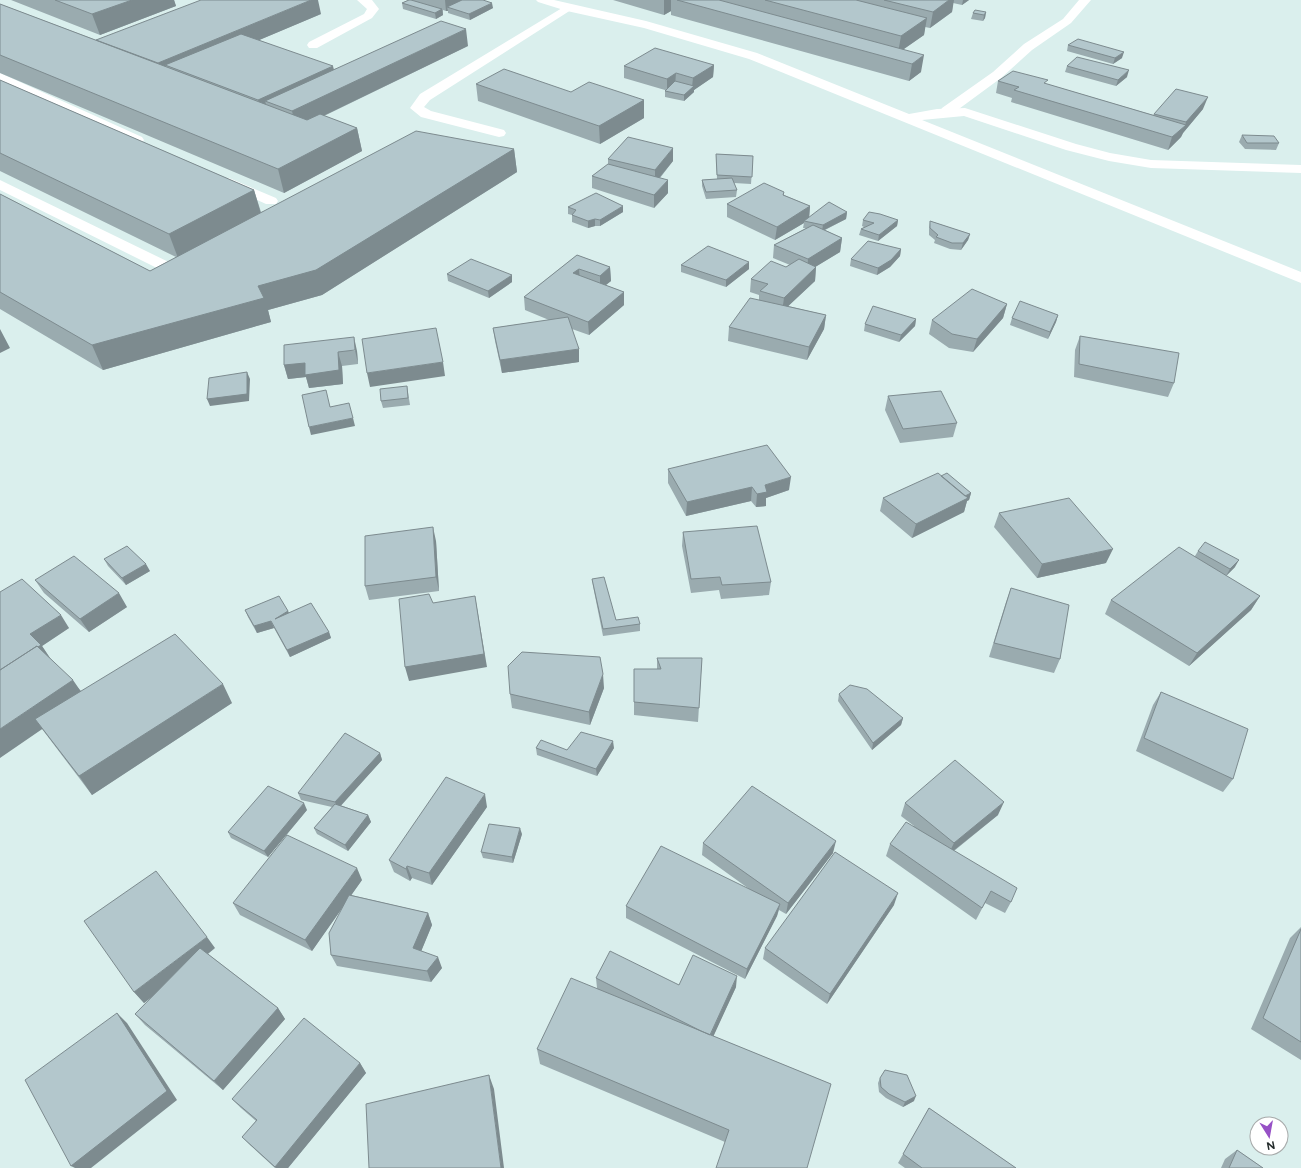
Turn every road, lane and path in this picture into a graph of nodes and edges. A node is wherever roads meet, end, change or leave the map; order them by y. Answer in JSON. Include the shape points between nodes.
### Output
{"nodes":[{"id":1,"x":363,"y":0,"type":"edge"},
{"id":2,"x":542,"y":0,"type":"edge"},
{"id":3,"x":1085,"y":0,"type":"edge"},
{"id":4,"x":567,"y":8,"type":"junction"},
{"id":5,"x":314,"y":45,"type":"dead end"},
{"id":6,"x":0,"y":77,"type":"edge"},
{"id":7,"x":948,"y":111,"type":"junction"},
{"id":8,"x":910,"y":118,"type":"junction"},
{"id":9,"x":499,"y":133,"type":"dead end"},
{"id":10,"x":150,"y":146,"type":"edge"},
{"id":11,"x":1301,"y":169,"type":"edge"},
{"id":12,"x":214,"y":175,"type":"edge"},
{"id":13,"x":0,"y":184,"type":"edge"},
{"id":14,"x":271,"y":201,"type":"edge"},
{"id":15,"x":175,"y":271,"type":"edge"},
{"id":16,"x":1301,"y":278,"type":"edge"}],
"edges":[{"from":1,"to":5,"type":"street","via":[[373,9],[368,16]]},
{"from":2,"to":4,"type":"street"},
{"from":3,"to":7,"type":"street","via":[[1067,21],[1028,47],[997,75]]},
{"from":4,"to":8,"type":"street","via":[[646,25],[753,56]]},
{"from":4,"to":9,"type":"street","via":[[425,97],[417,108],[426,114]]},
{"from":6,"to":10,"type":"street"},
{"from":7,"to":8,"type":"street"},
{"from":7,"to":11,"type":"street","via":[[965,112],[1109,157],[1151,164]]},
{"from":8,"to":16,"type":"street"},
{"from":12,"to":14,"type":"street"},
{"from":13,"to":15,"type":"street"}]}
